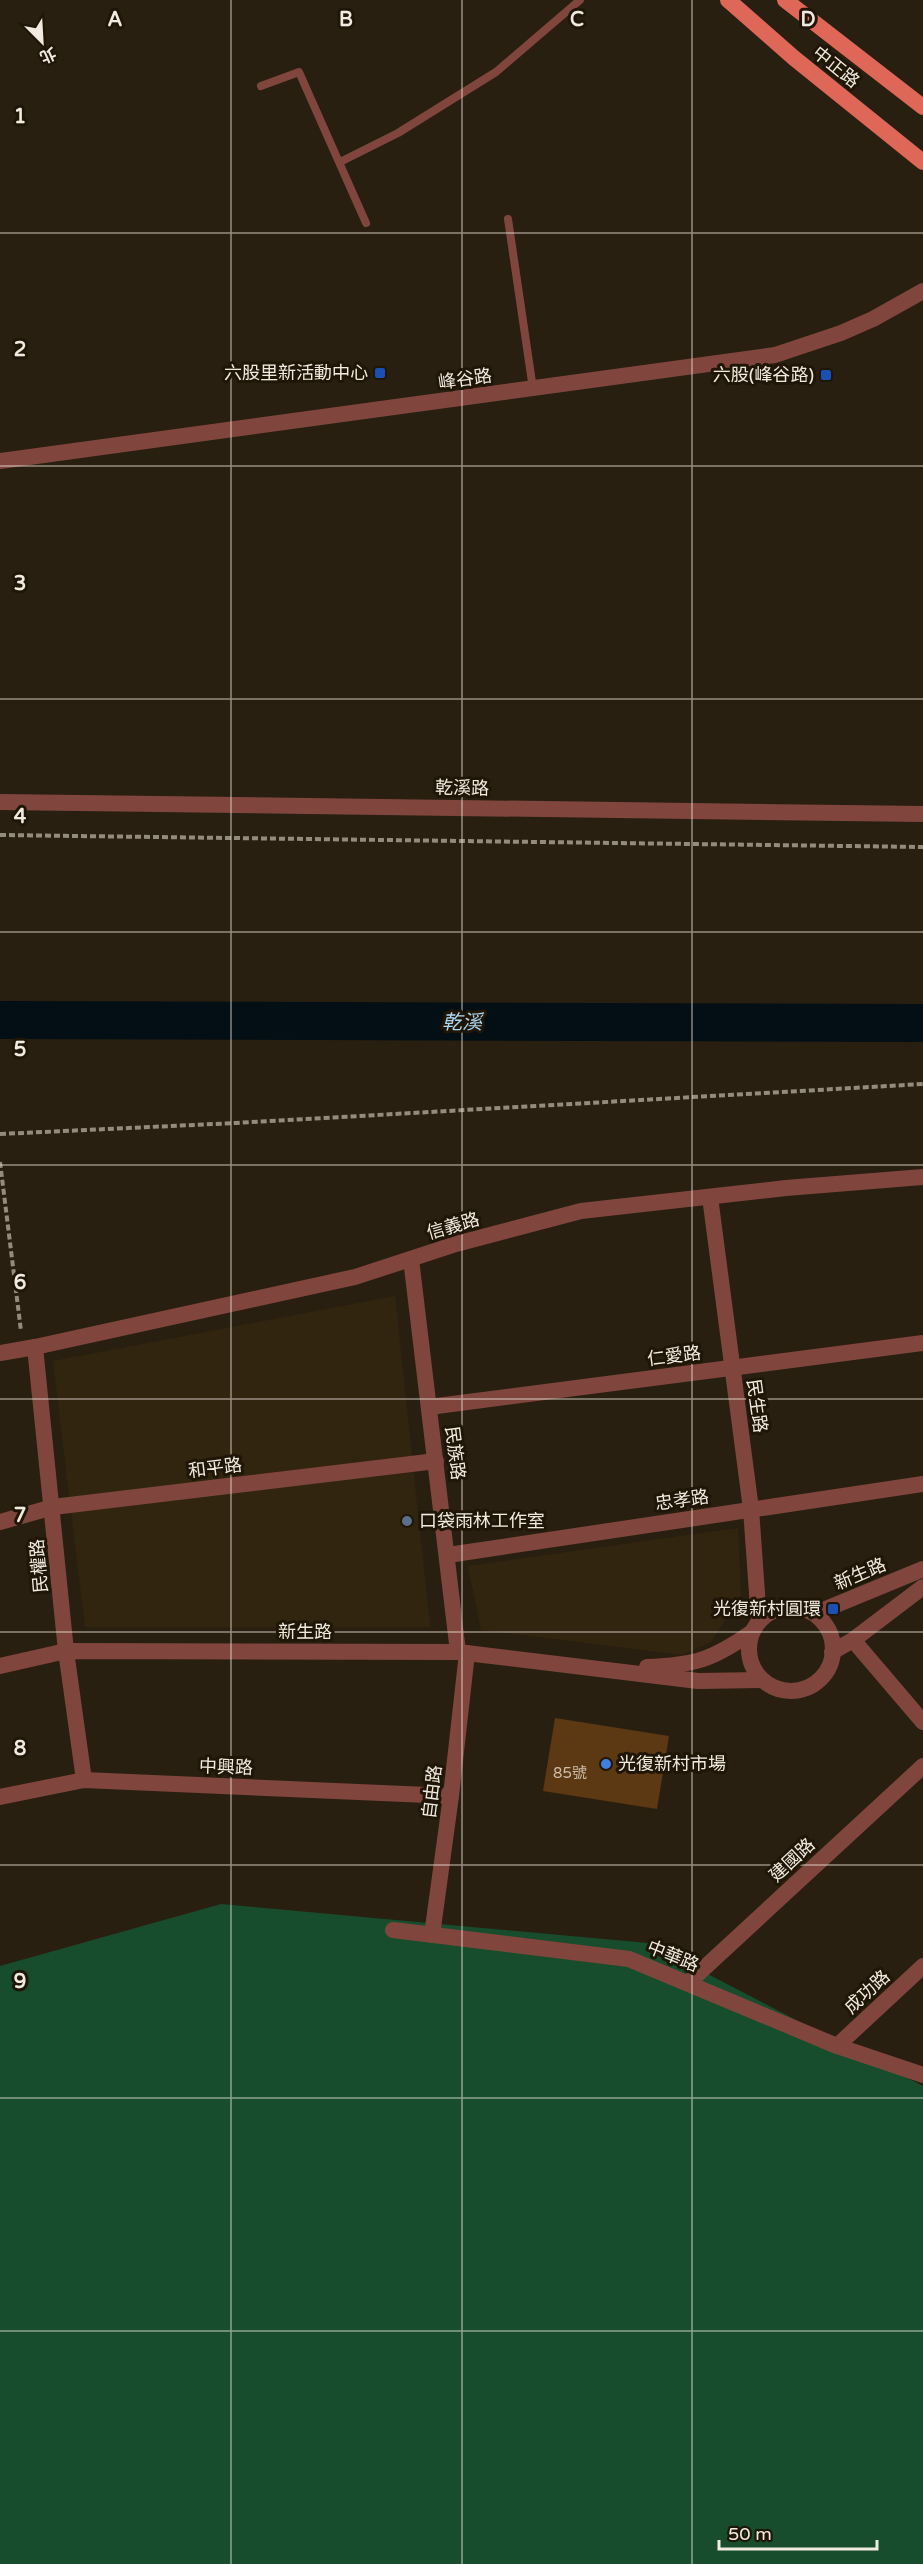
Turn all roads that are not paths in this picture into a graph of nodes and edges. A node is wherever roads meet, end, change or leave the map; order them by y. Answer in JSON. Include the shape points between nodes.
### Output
{"nodes":[{"id":1,"x":580,"y":0,"type":"edge"},
{"id":2,"x":728,"y":0,"type":"edge"},
{"id":3,"x":785,"y":0,"type":"edge"},
{"id":4,"x":261,"y":86,"type":"dead end"},
{"id":5,"x":923,"y":108,"type":"edge"},
{"id":6,"x":340,"y":162,"type":"junction"},
{"id":7,"x":923,"y":162,"type":"edge"},
{"id":8,"x":508,"y":219,"type":"dead end"},
{"id":9,"x":366,"y":223,"type":"dead end"},
{"id":10,"x":923,"y":291,"type":"edge"},
{"id":11,"x":533,"y":389,"type":"junction"},
{"id":12,"x":0,"y":462,"type":"edge"},
{"id":13,"x":0,"y":802,"type":"edge"},
{"id":14,"x":923,"y":814,"type":"edge"},
{"id":15,"x":923,"y":1177,"type":"edge"},
{"id":16,"x":710,"y":1197,"type":"junction"},
{"id":17,"x":411,"y":1259,"type":"junction"},
{"id":18,"x":923,"y":1343,"type":"edge"},
{"id":19,"x":29,"y":1348,"type":"junction"},
{"id":20,"x":0,"y":1353,"type":"edge"},
{"id":21,"x":733,"y":1368,"type":"junction"},
{"id":22,"x":429,"y":1407,"type":"junction"},
{"id":23,"x":436,"y":1461,"type":"junction"},
{"id":24,"x":923,"y":1484,"type":"edge"},
{"id":25,"x":53,"y":1507,"type":"junction"},
{"id":26,"x":751,"y":1509,"type":"junction"},
{"id":27,"x":0,"y":1522,"type":"edge"},
{"id":28,"x":448,"y":1555,"type":"junction"},
{"id":29,"x":923,"y":1569,"type":"edge"},
{"id":30,"x":923,"y":1587,"type":"edge"},
{"id":31,"x":812,"y":1612,"type":"junction"},
{"id":32,"x":755,"y":1626,"type":"junction"},
{"id":33,"x":853,"y":1640,"type":"junction"},
{"id":34,"x":66,"y":1652,"type":"junction"},
{"id":35,"x":462,"y":1652,"type":"junction"},
{"id":36,"x":832,"y":1652,"type":"junction"},
{"id":37,"x":0,"y":1666,"type":"edge"},
{"id":38,"x":610,"y":1669,"type":"junction"},
{"id":39,"x":762,"y":1680,"type":"junction"},
{"id":40,"x":923,"y":1722,"type":"edge"},
{"id":41,"x":923,"y":1766,"type":"edge"},
{"id":42,"x":84,"y":1780,"type":"junction"},
{"id":43,"x":451,"y":1796,"type":"junction"},
{"id":44,"x":0,"y":1797,"type":"edge"},
{"id":45,"x":393,"y":1930,"type":"dead end"},
{"id":46,"x":432,"y":1935,"type":"junction"},
{"id":47,"x":923,"y":1966,"type":"edge"},
{"id":48,"x":688,"y":1983,"type":"junction"},
{"id":49,"x":837,"y":2046,"type":"junction"},
{"id":50,"x":923,"y":2075,"type":"edge"}],
"edges":[{"from":1,"to":6,"type":"lane","via":[[496,72],[398,133]]},
{"from":2,"to":7,"type":"main road","name":"中正路"},
{"from":3,"to":5,"type":"main road","name":"中正路"},
{"from":4,"to":6,"type":"lane","via":[[299,72]]},
{"from":6,"to":9,"type":"lane"},
{"from":8,"to":11,"type":"lane"},
{"from":10,"to":11,"type":"street","name":"峰谷路","via":[[873,320],[775,355]]},
{"from":11,"to":12,"type":"street","name":"峰谷路"},
{"from":13,"to":14,"type":"street","name":"乾溪路"},
{"from":15,"to":16,"type":"street","name":"信義路"},
{"from":16,"to":17,"type":"street","name":"信義路","via":[[581,1211]]},
{"from":16,"to":21,"type":"street","name":"民生路"},
{"from":17,"to":19,"type":"street","name":"信義路","via":[[355,1277]]},
{"from":17,"to":22,"type":"street","name":"民族路"},
{"from":18,"to":21,"type":"street","name":"仁愛路"},
{"from":19,"to":20,"type":"street","name":"信義路"},
{"from":19,"to":25,"type":"street","name":"民權路"},
{"from":21,"to":22,"type":"street","name":"仁愛路"},
{"from":21,"to":26,"type":"street","name":"民生路"},
{"from":22,"to":23,"type":"street","name":"民族路"},
{"from":23,"to":25,"type":"street","name":"和平路"},
{"from":23,"to":28,"type":"street","name":"民族路"},
{"from":24,"to":26,"type":"street","name":"忠孝路"},
{"from":25,"to":27,"type":"street","name":"和平路"},
{"from":25,"to":34,"type":"street","name":"民權路"},
{"from":26,"to":28,"type":"street","name":"忠孝路"},
{"from":26,"to":32,"type":"street","name":"民生路"},
{"from":28,"to":35,"type":"street","name":"民族路"},
{"from":29,"to":31,"type":"street","name":"新生路"},
{"from":30,"to":33,"type":"street"},
{"from":31,"to":32,"type":"street","name":"新生路","via":[[780,1608]]},
{"from":31,"to":36,"type":"street","via":[[828,1628]]},
{"from":32,"to":38,"type":"street","name":"新生路","via":[[727,1650],[700,1661]]},
{"from":32,"to":39,"type":"street","via":[[749,1657]]},
{"from":33,"to":36,"type":"street"},
{"from":33,"to":40,"type":"street"},
{"from":34,"to":35,"type":"street","name":"新生路"},
{"from":34,"to":37,"type":"street","name":"新生路"},
{"from":34,"to":42,"type":"street","name":"民權路"},
{"from":35,"to":38,"type":"street","name":"新生路"},
{"from":35,"to":43,"type":"street","name":"自由路"},
{"from":36,"to":39,"type":"street","name":"新生路","via":[[823,1676],[800,1690],[780,1689]]},
{"from":38,"to":39,"type":"street","name":"新生路","via":[[698,1681]]},
{"from":41,"to":48,"type":"street","name":"建國路"},
{"from":42,"to":43,"type":"street","name":"中興路"},
{"from":42,"to":44,"type":"street","name":"中興路"},
{"from":43,"to":46,"type":"street","name":"自由路"},
{"from":45,"to":46,"type":"street","name":"中華路"},
{"from":46,"to":48,"type":"street","name":"中華路","via":[[629,1959]]},
{"from":47,"to":49,"type":"street","name":"成功路"},
{"from":48,"to":49,"type":"street","name":"中華路"},
{"from":49,"to":50,"type":"street","name":"中華路"}]}
